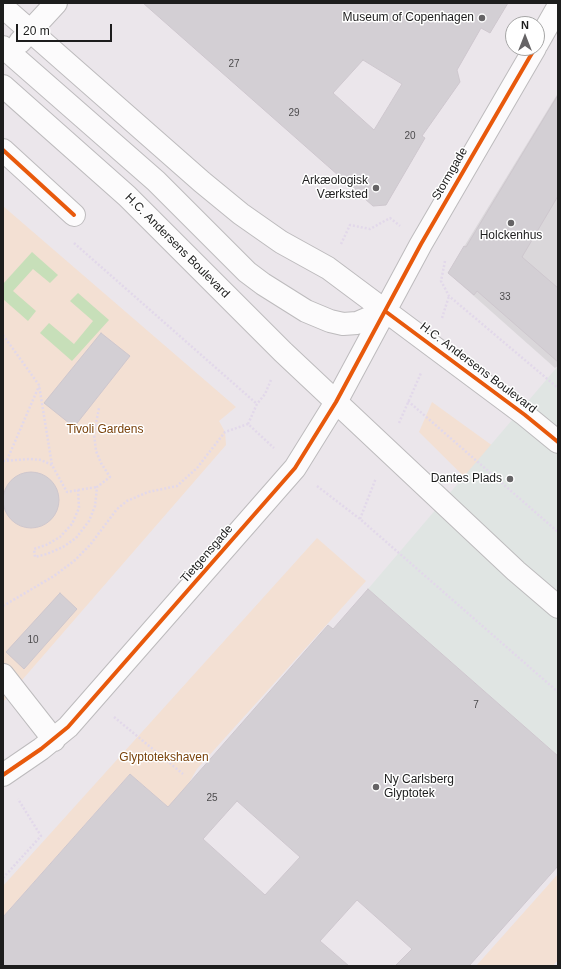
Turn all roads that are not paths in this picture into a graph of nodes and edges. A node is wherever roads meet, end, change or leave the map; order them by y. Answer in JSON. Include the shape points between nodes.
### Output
{"nodes":[{"id":1,"x":56,"y":3,"type":"edge"},
{"id":2,"x":3,"y":8,"type":"edge"},
{"id":3,"x":558,"y":8,"type":"edge"},
{"id":4,"x":545,"y":30,"type":"edge"},
{"id":5,"x":30,"y":31,"type":"junction"},
{"id":6,"x":6,"y":54,"type":"edge"},
{"id":7,"x":530,"y":56,"type":"edge"},
{"id":8,"x":3,"y":86,"type":"edge"},
{"id":9,"x":3,"y":150,"type":"edge"},
{"id":10,"x":74,"y":215,"type":"dead end"},
{"id":11,"x":385,"y":311,"type":"junction"},
{"id":12,"x":336,"y":402,"type":"junction"},
{"id":13,"x":558,"y":442,"type":"edge"},
{"id":14,"x":558,"y":607,"type":"edge"},
{"id":15,"x":3,"y":676,"type":"edge"},
{"id":16,"x":54,"y":740,"type":"junction"},
{"id":17,"x":3,"y":775,"type":"edge"}],
"edges":[{"from":1,"to":5,"type":"street"},
{"from":2,"to":5,"type":"street","name":"H.C. Andersens Boulevard"},
{"from":3,"to":4,"type":"street"},
{"from":5,"to":6,"type":"street"},
{"from":5,"to":11,"type":"street","name":"H.C. Andersens Boulevard","via":[[241,214],[281,242],[328,268]]},
{"from":6,"to":11,"type":"street","via":[[156,181],[247,272],[263,284],[306,311],[330,322],[357,323]]},
{"from":7,"to":11,"type":"street","name":"Stormgade"},
{"from":8,"to":12,"type":"street","name":"H.C. Andersens Boulevard","via":[[127,196]]},
{"from":9,"to":10,"type":"street"},
{"from":11,"to":12,"type":"street","name":"Tietgensgade"},
{"from":11,"to":13,"type":"street","name":"H.C. Andersens Boulevard"},
{"from":12,"to":14,"type":"street","name":"H.C. Andersens Boulevard","via":[[516,571]]},
{"from":12,"to":16,"type":"street","name":"Tietgensgade","via":[[295,468],[93,700]]},
{"from":15,"to":16,"type":"street"},
{"from":16,"to":17,"type":"street","name":"Tietgensgade"}]}
